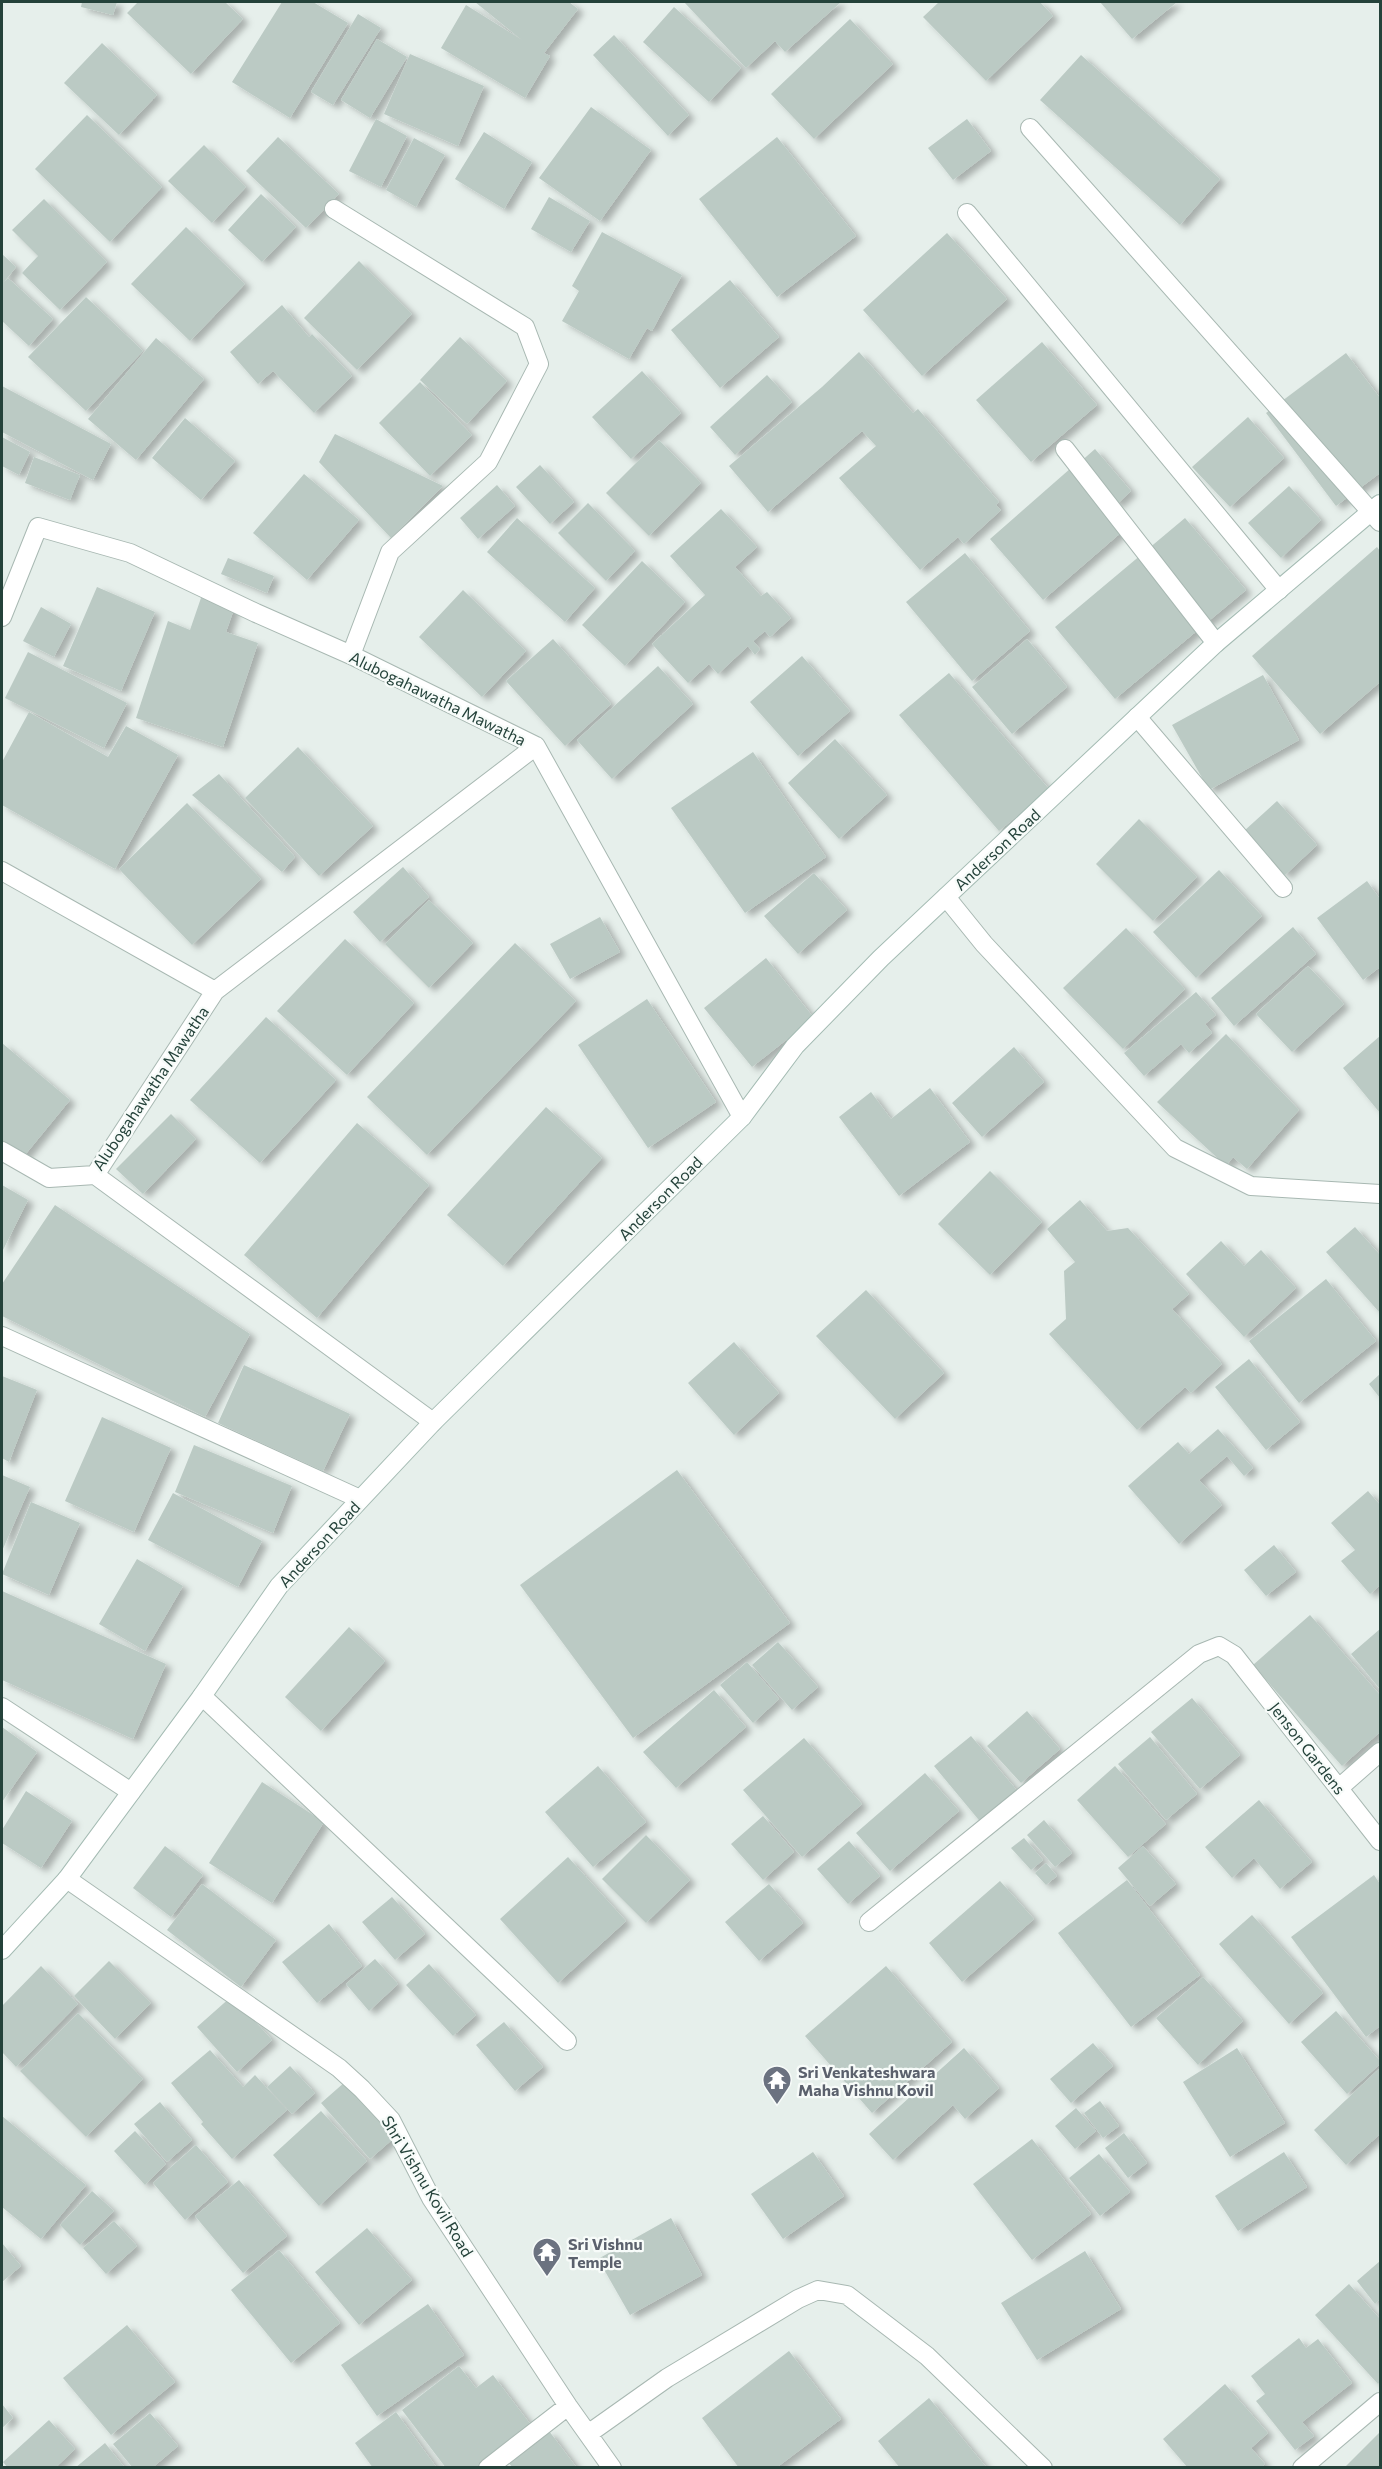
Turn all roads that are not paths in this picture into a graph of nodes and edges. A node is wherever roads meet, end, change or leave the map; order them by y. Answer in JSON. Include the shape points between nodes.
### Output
{"nodes":[{"id":1,"x":1030,"y":128,"type":"dead end"},
{"id":2,"x":333,"y":209,"type":"dead end"},
{"id":3,"x":967,"y":213,"type":"dead end"},
{"id":4,"x":1065,"y":449,"type":"dead end"},
{"id":5,"x":1378,"y":513,"type":"edge"},
{"id":6,"x":1279,"y":590,"type":"junction"},
{"id":7,"x":2,"y":617,"type":"edge"},
{"id":8,"x":1216,"y":643,"type":"junction"},
{"id":9,"x":351,"y":655,"type":"junction"},
{"id":10,"x":1137,"y":717,"type":"junction"},
{"id":11,"x":536,"y":746,"type":"junction"},
{"id":12,"x":2,"y":871,"type":"edge"},
{"id":13,"x":1283,"y":888,"type":"dead end"},
{"id":14,"x":946,"y":897,"type":"junction"},
{"id":15,"x":215,"y":991,"type":"junction"},
{"id":16,"x":742,"y":1118,"type":"junction"},
{"id":17,"x":2,"y":1151,"type":"edge"},
{"id":18,"x":95,"y":1175,"type":"junction"},
{"id":19,"x":1380,"y":1194,"type":"edge"},
{"id":20,"x":2,"y":1336,"type":"edge"},
{"id":21,"x":433,"y":1422,"type":"junction"},
{"id":22,"x":360,"y":1499,"type":"junction"},
{"id":23,"x":202,"y":1696,"type":"junction"},
{"id":24,"x":2,"y":1707,"type":"edge"},
{"id":25,"x":1380,"y":1752,"type":"edge"},
{"id":26,"x":1339,"y":1788,"type":"junction"},
{"id":27,"x":131,"y":1792,"type":"junction"},
{"id":28,"x":1380,"y":1840,"type":"edge"},
{"id":29,"x":67,"y":1880,"type":"junction"},
{"id":30,"x":868,"y":1922,"type":"dead end"},
{"id":31,"x":2,"y":1950,"type":"edge"},
{"id":32,"x":567,"y":2041,"type":"dead end"},
{"id":33,"x":1380,"y":2402,"type":"edge"},
{"id":34,"x":568,"y":2406,"type":"junction"},
{"id":35,"x":588,"y":2434,"type":"junction"},
{"id":36,"x":488,"y":2468,"type":"edge"},
{"id":37,"x":612,"y":2468,"type":"edge"},
{"id":38,"x":1044,"y":2468,"type":"edge"},
{"id":39,"x":1302,"y":2468,"type":"edge"}],
"edges":[{"from":1,"to":5,"type":"street"},
{"from":2,"to":9,"type":"street","via":[[525,327],[539,364],[488,462],[390,552]]},
{"from":3,"to":6,"type":"street"},
{"from":4,"to":8,"type":"street"},
{"from":5,"to":6,"type":"street","name":"Anderson Road"},
{"from":6,"to":8,"type":"street","name":"Anderson Road"},
{"from":7,"to":9,"type":"street","name":"Alubogahawatha Mawatha","via":[[38,527],[130,552]]},
{"from":8,"to":10,"type":"street","name":"Anderson Road"},
{"from":9,"to":11,"type":"street","name":"Alubogahawatha Mawatha"},
{"from":10,"to":13,"type":"street"},
{"from":10,"to":14,"type":"street","name":"Anderson Road"},
{"from":11,"to":15,"type":"street"},
{"from":11,"to":16,"type":"street","name":"Alubogahawatha Mawatha"},
{"from":12,"to":15,"type":"street","name":"Alubogahawatha Mawatha"},
{"from":14,"to":16,"type":"street","name":"Anderson Road","via":[[795,1046]]},
{"from":14,"to":19,"type":"street","via":[[984,944],[1175,1148],[1251,1186]]},
{"from":15,"to":18,"type":"street","name":"Alubogahawatha Mawatha"},
{"from":16,"to":21,"type":"street","name":"Anderson Road"},
{"from":17,"to":18,"type":"street","name":"Alubogahawatha Mawatha","via":[[49,1178]]},
{"from":18,"to":21,"type":"street"},
{"from":20,"to":22,"type":"street"},
{"from":21,"to":22,"type":"street","name":"Anderson Road"},
{"from":22,"to":23,"type":"street","name":"Anderson Road","via":[[279,1586]]},
{"from":23,"to":27,"type":"street","name":"Anderson Road"},
{"from":23,"to":32,"type":"street"},
{"from":24,"to":27,"type":"street"},
{"from":25,"to":26,"type":"street"},
{"from":26,"to":28,"type":"street","name":"Jenson Gardens"},
{"from":26,"to":30,"type":"street","name":"Jenson Gardens","via":[[1234,1655],[1219,1646],[1199,1654]]},
{"from":27,"to":29,"type":"street","name":"Anderson Road"},
{"from":29,"to":31,"type":"street","name":"Anderson Road"},
{"from":29,"to":34,"type":"street","name":"Shri Vishnu Kovil Road","via":[[339,2068],[362,2089],[391,2120],[431,2198]]},
{"from":33,"to":39,"type":"street"},
{"from":34,"to":35,"type":"street","name":"Shri Vishnu Kovil Road"},
{"from":34,"to":36,"type":"street"},
{"from":35,"to":37,"type":"street","name":"Shri Vishnu Kovil Road"},
{"from":35,"to":38,"type":"street","via":[[668,2378],[818,2290],[847,2295],[927,2356]]}]}
